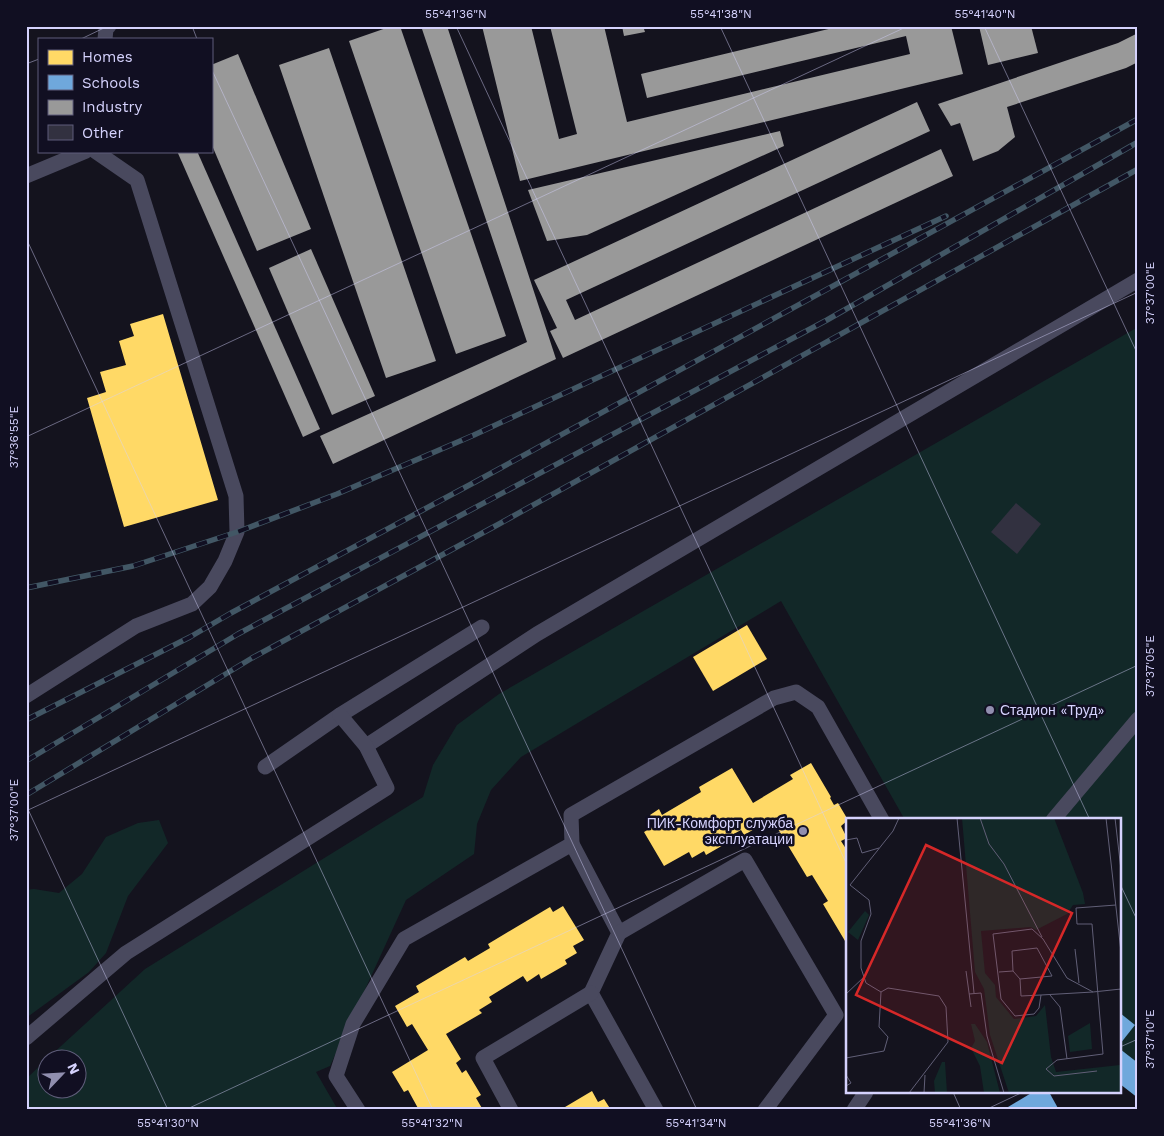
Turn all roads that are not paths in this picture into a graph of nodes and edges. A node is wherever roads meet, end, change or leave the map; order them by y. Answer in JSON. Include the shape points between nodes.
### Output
{"nodes":[{"id":1,"x":109,"y":26,"type":"edge"},
{"id":2,"x":105,"y":38,"type":"edge"},
{"id":3,"x":84,"y":152,"type":"edge"},
{"id":4,"x":96,"y":152,"type":"edge"},
{"id":5,"x":26,"y":176,"type":"edge"},
{"id":6,"x":1138,"y":280,"type":"edge"},
{"id":7,"x":482,"y":627,"type":"dead end"},
{"id":8,"x":26,"y":696,"type":"edge"},
{"id":9,"x":340,"y":715,"type":"junction"},
{"id":10,"x":1138,"y":719,"type":"edge"},
{"id":11,"x":366,"y":746,"type":"junction"},
{"id":12,"x":265,"y":767,"type":"dead end"},
{"id":13,"x":881,"y":818,"type":"edge"},
{"id":14,"x":1055,"y":818,"type":"edge"},
{"id":15,"x":572,"y":844,"type":"junction"},
{"id":16,"x":619,"y":933,"type":"junction"},
{"id":17,"x":591,"y":993,"type":"junction"},
{"id":18,"x":26,"y":1038,"type":"edge"},
{"id":19,"x":865,"y":1094,"type":"edge"},
{"id":20,"x":358,"y":1110,"type":"edge"},
{"id":21,"x":511,"y":1110,"type":"edge"},
{"id":22,"x":656,"y":1110,"type":"edge"},
{"id":23,"x":765,"y":1110,"type":"edge"},
{"id":24,"x":854,"y":1110,"type":"edge"}],
"edges":[{"from":1,"to":2,"type":"lane"},
{"from":3,"to":5,"type":"lane"},
{"from":4,"to":8,"type":"lane","via":[[136,180],[236,496],[238,532],[210,587],[192,604],[136,626]]},
{"from":6,"to":11,"type":"lane","via":[[538,634]]},
{"from":7,"to":9,"type":"lane"},
{"from":9,"to":11,"type":"lane"},
{"from":9,"to":12,"type":"lane"},
{"from":10,"to":14,"type":"lane"},
{"from":11,"to":18,"type":"lane","via":[[387,788],[126,953]]},
{"from":13,"to":15,"type":"lane","via":[[818,707],[796,692],[774,698],[571,815]]},
{"from":15,"to":16,"type":"lane"},
{"from":15,"to":20,"type":"lane","via":[[404,939],[353,1024],[336,1076]]},
{"from":16,"to":17,"type":"lane"},
{"from":16,"to":23,"type":"lane","via":[[745,860],[836,1015]]},
{"from":17,"to":21,"type":"lane","via":[[483,1058]]},
{"from":17,"to":22,"type":"lane"},
{"from":19,"to":24,"type":"lane"}]}
